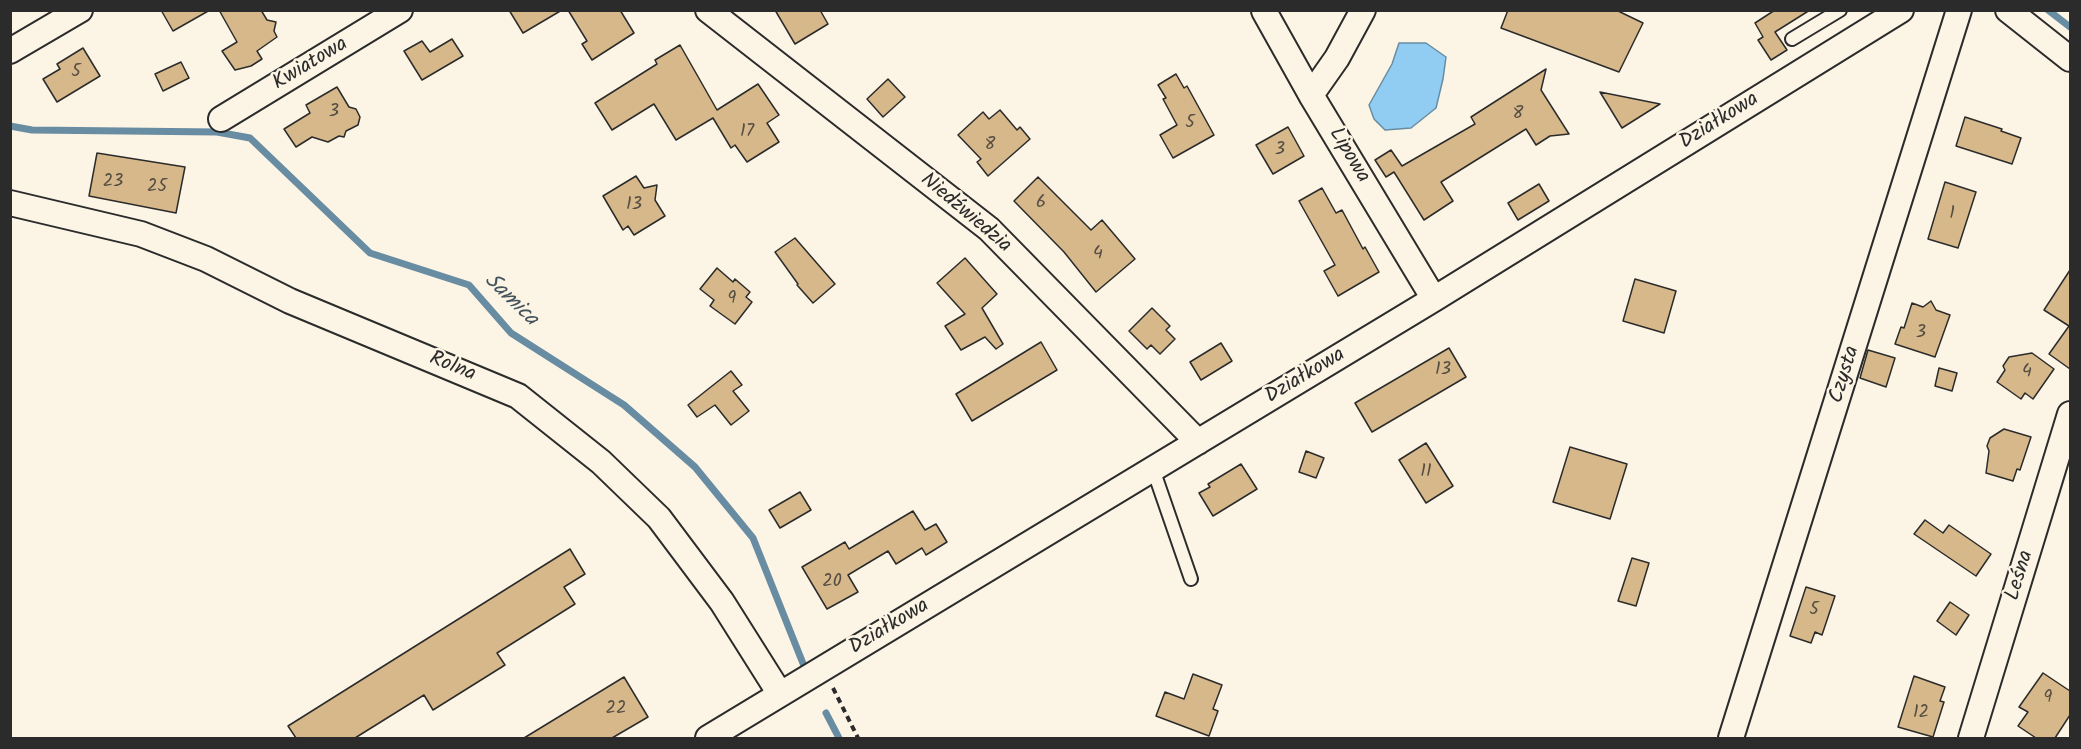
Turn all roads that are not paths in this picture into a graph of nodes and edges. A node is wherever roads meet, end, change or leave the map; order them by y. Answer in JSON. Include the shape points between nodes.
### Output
{"nodes":[{"id":1,"x":80,"y":10,"type":"edge"},
{"id":2,"x":400,"y":10,"type":"edge"},
{"id":3,"x":708,"y":10,"type":"edge"},
{"id":4,"x":1363,"y":10,"type":"edge"},
{"id":5,"x":1840,"y":10,"type":"edge"},
{"id":6,"x":1901,"y":10,"type":"edge"},
{"id":7,"x":1959,"y":10,"type":"edge"},
{"id":8,"x":2008,"y":10,"type":"edge"},
{"id":9,"x":1264,"y":11,"type":"edge"},
{"id":10,"x":1792,"y":39,"type":"dead end"},
{"id":11,"x":10,"y":51,"type":"edge"},
{"id":12,"x":2070,"y":59,"type":"edge"},
{"id":13,"x":1311,"y":95,"type":"junction"},
{"id":14,"x":221,"y":119,"type":"dead end"},
{"id":15,"x":10,"y":203,"type":"edge"},
{"id":16,"x":1434,"y":299,"type":"junction"},
{"id":17,"x":2070,"y":414,"type":"edge"},
{"id":18,"x":1198,"y":442,"type":"junction"},
{"id":19,"x":1153,"y":469,"type":"junction"},
{"id":20,"x":1191,"y":579,"type":"dead end"},
{"id":21,"x":780,"y":694,"type":"junction"},
{"id":22,"x":708,"y":738,"type":"edge"},
{"id":23,"x":1731,"y":738,"type":"edge"},
{"id":24,"x":1971,"y":738,"type":"edge"}],
"edges":[{"from":1,"to":11,"type":"street"},
{"from":2,"to":14,"type":"street","name":"Kwiatowa"},
{"from":3,"to":18,"type":"street","name":"Niedźwiedzia","via":[[989,229]]},
{"from":4,"to":13,"type":"street"},
{"from":5,"to":10,"type":"lane"},
{"from":6,"to":16,"type":"street","name":"Działkowa"},
{"from":7,"to":23,"type":"street","name":"Czysta"},
{"from":8,"to":12,"type":"street"},
{"from":9,"to":13,"type":"street","name":"Lipowa"},
{"from":13,"to":16,"type":"street","name":"Lipowa"},
{"from":15,"to":21,"type":"street","name":"Rolna","via":[[141,234],[518,396],[601,462],[659,518],[722,602]]},
{"from":16,"to":18,"type":"street","name":"Działkowa"},
{"from":17,"to":24,"type":"street","name":"Leśna"},
{"from":18,"to":19,"type":"street","name":"Działkowa"},
{"from":19,"to":20,"type":"lane"},
{"from":19,"to":21,"type":"street","name":"Działkowa"},
{"from":21,"to":22,"type":"street","name":"Działkowa"}]}
